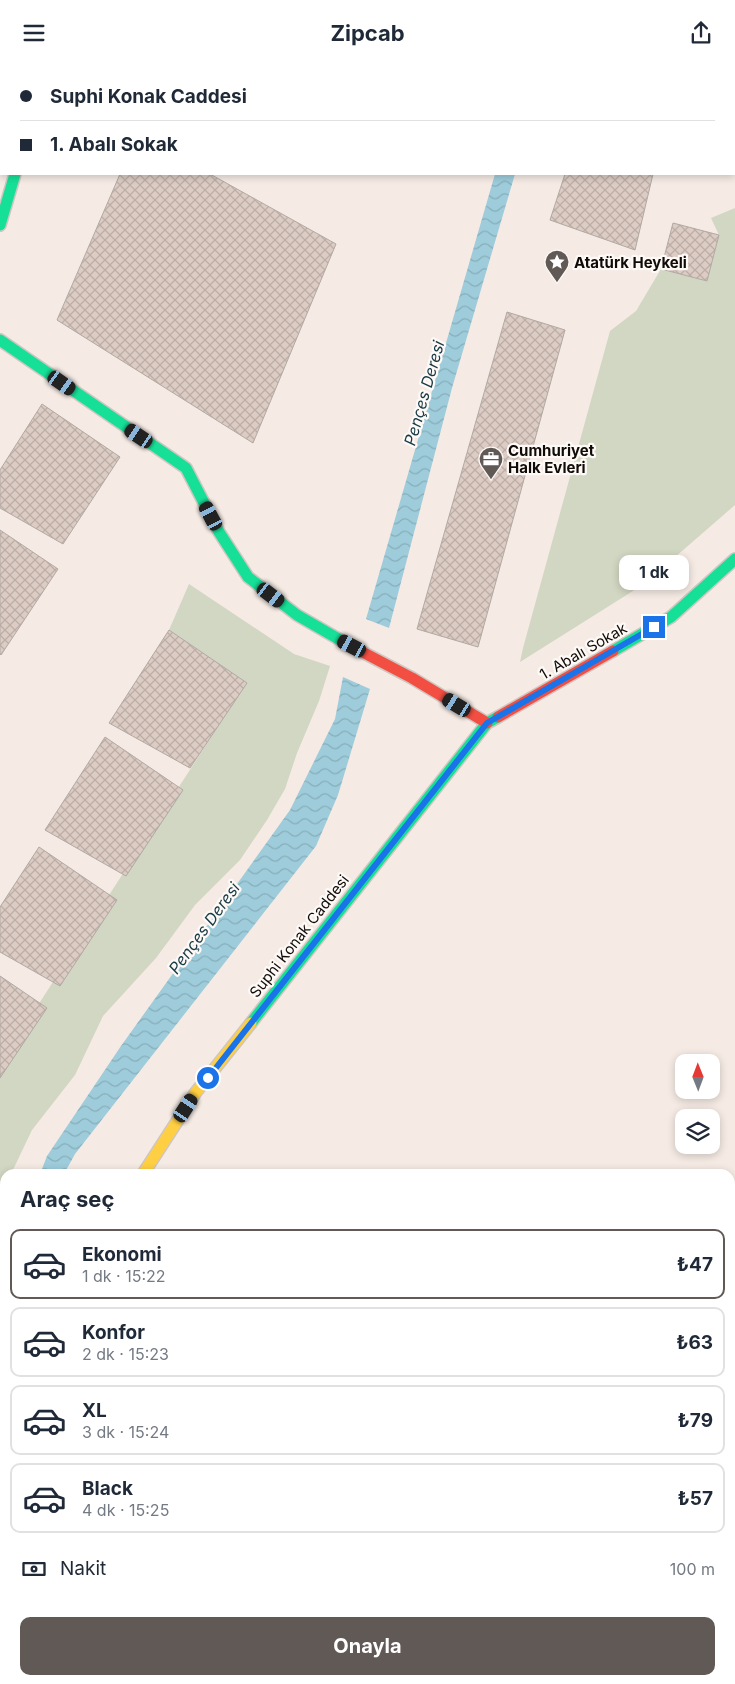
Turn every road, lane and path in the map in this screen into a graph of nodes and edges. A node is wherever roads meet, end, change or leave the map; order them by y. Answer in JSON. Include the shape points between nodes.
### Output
{"nodes":[{"id":1,"x":15,"y":175,"type":"edge"},
{"id":2,"x":0,"y":225,"type":"edge"},
{"id":3,"x":0,"y":340,"type":"edge"},
{"id":4,"x":735,"y":559,"type":"edge"},
{"id":5,"x":487,"y":723,"type":"junction"},
{"id":6,"x":147,"y":1169,"type":"edge"}],
"edges":[{"from":1,"to":2,"type":"street"},
{"from":3,"to":5,"type":"street","via":[[186,468],[219,532],[248,577],[322,630]]},
{"from":4,"to":5,"type":"street","name":"1. Abalı Sokak","via":[[671,617]]},
{"from":5,"to":6,"type":"street","name":"Suphi Konak Caddesi","via":[[196,1092]]}]}
